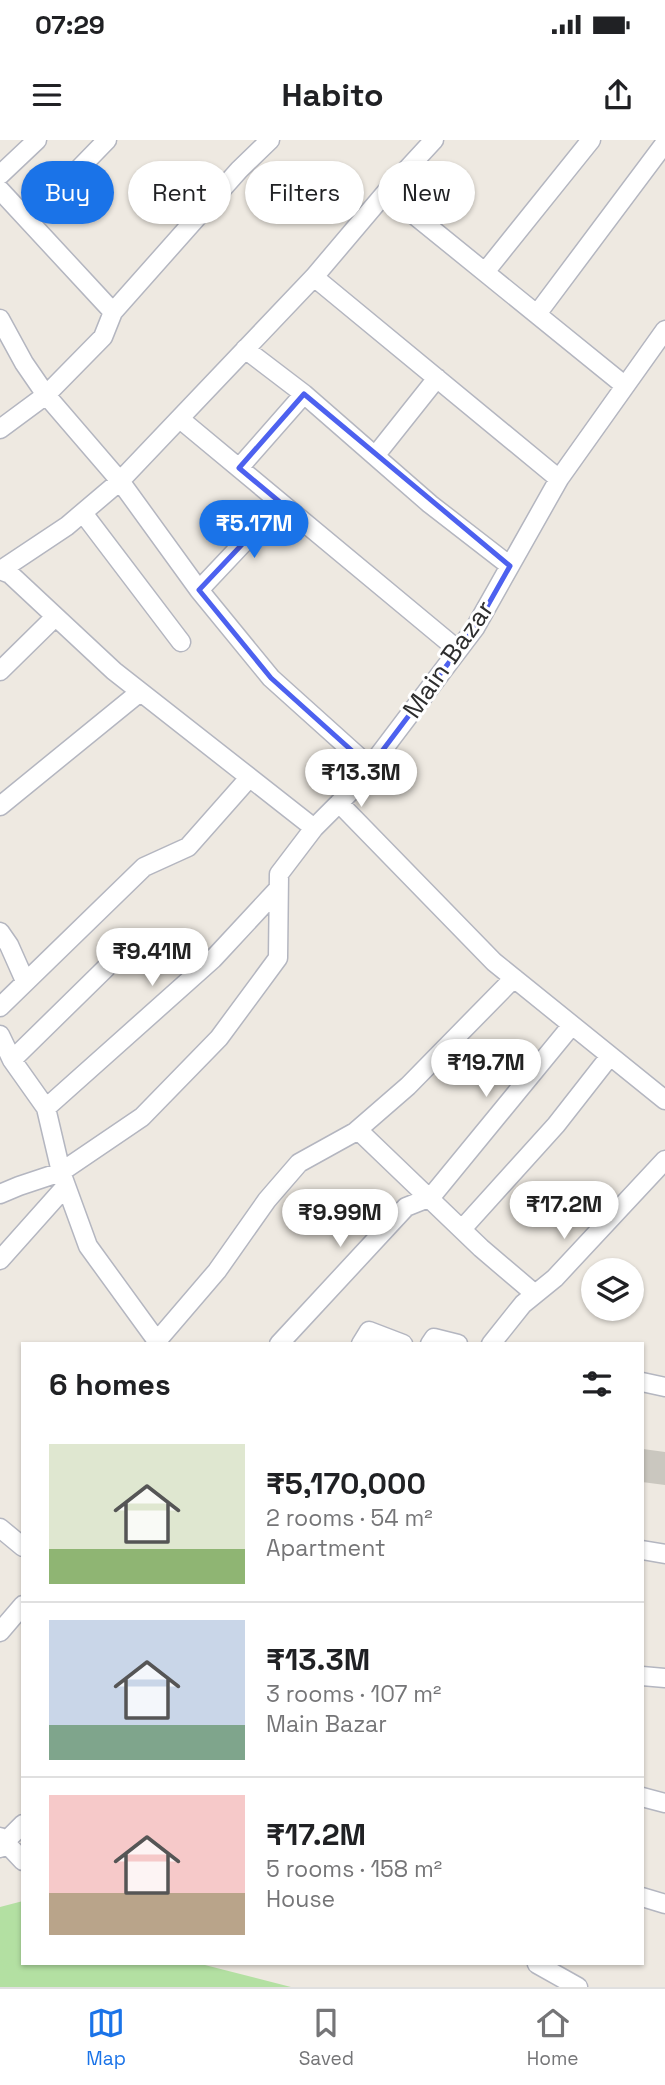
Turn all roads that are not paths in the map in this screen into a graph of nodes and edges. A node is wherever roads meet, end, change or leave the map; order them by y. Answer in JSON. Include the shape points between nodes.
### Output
{"nodes":[{"id":1,"x":37,"y":140,"type":"edge"},
{"id":2,"x":107,"y":140,"type":"edge"},
{"id":3,"x":270,"y":140,"type":"edge"},
{"id":4,"x":434,"y":140,"type":"edge"},
{"id":5,"x":591,"y":140,"type":"edge"},
{"id":6,"x":665,"y":143,"type":"edge"},
{"id":7,"x":87,"y":161,"type":"edge"},
{"id":8,"x":415,"y":161,"type":"edge"},
{"id":9,"x":0,"y":175,"type":"edge"},
{"id":10,"x":0,"y":190,"type":"edge"},
{"id":11,"x":378,"y":201,"type":"edge"},
{"id":12,"x":21,"y":213,"type":"edge"},
{"id":13,"x":31,"y":224,"type":"edge"},
{"id":14,"x":426,"y":224,"type":"edge"},
{"id":15,"x":485,"y":272,"type":"junction"},
{"id":16,"x":314,"y":276,"type":"junction"},
{"id":17,"x":113,"y":312,"type":"junction"},
{"id":18,"x":537,"y":314,"type":"junction"},
{"id":19,"x":0,"y":319,"type":"edge"},
{"id":20,"x":665,"y":330,"type":"edge"},
{"id":21,"x":245,"y":349,"type":"junction"},
{"id":22,"x":437,"y":378,"type":"junction"},
{"id":23,"x":624,"y":384,"type":"junction"},
{"id":24,"x":304,"y":394,"type":"junction"},
{"id":25,"x":46,"y":395,"type":"junction"},
{"id":26,"x":180,"y":419,"type":"junction"},
{"id":27,"x":0,"y":429,"type":"edge"},
{"id":28,"x":375,"y":456,"type":"junction"},
{"id":29,"x":239,"y":468,"type":"junction"},
{"id":30,"x":559,"y":479,"type":"junction"},
{"id":31,"x":120,"y":481,"type":"junction"},
{"id":32,"x":281,"y":503,"type":"junction"},
{"id":33,"x":83,"y":513,"type":"junction"},
{"id":34,"x":510,"y":566,"type":"junction"},
{"id":35,"x":1,"y":570,"type":"edge"},
{"id":36,"x":199,"y":590,"type":"junction"},
{"id":37,"x":55,"y":617,"type":"junction"},
{"id":38,"x":181,"y":642,"type":"dead end"},
{"id":39,"x":458,"y":650,"type":"junction"},
{"id":40,"x":0,"y":671,"type":"edge"},
{"id":41,"x":140,"y":692,"type":"junction"},
{"id":42,"x":370,"y":767,"type":"junction"},
{"id":43,"x":249,"y":778,"type":"junction"},
{"id":44,"x":339,"y":803,"type":"junction"},
{"id":45,"x":0,"y":806,"type":"edge"},
{"id":46,"x":314,"y":828,"type":"junction"},
{"id":47,"x":278,"y":889,"type":"junction"},
{"id":48,"x":0,"y":932,"type":"edge"},
{"id":49,"x":114,"y":960,"type":"dead end"},
{"id":50,"x":514,"y":978,"type":"junction"},
{"id":51,"x":25,"y":981,"type":"junction"},
{"id":52,"x":0,"y":1007,"type":"edge"},
{"id":53,"x":572,"y":1025,"type":"junction"},
{"id":54,"x":0,"y":1035,"type":"edge"},
{"id":55,"x":610,"y":1056,"type":"junction"},
{"id":56,"x":12,"y":1060,"type":"junction"},
{"id":57,"x":665,"y":1100,"type":"edge"},
{"id":58,"x":46,"y":1108,"type":"junction"},
{"id":59,"x":358,"y":1130,"type":"junction"},
{"id":60,"x":665,"y":1160,"type":"edge"},
{"id":61,"x":63,"y":1179,"type":"junction"},
{"id":62,"x":0,"y":1195,"type":"edge"},
{"id":63,"x":431,"y":1197,"type":"junction"},
{"id":64,"x":462,"y":1229,"type":"junction"},
{"id":65,"x":0,"y":1260,"type":"edge"},
{"id":66,"x":535,"y":1294,"type":"junction"},
{"id":67,"x":156,"y":1342,"type":"edge"},
{"id":68,"x":158,"y":1342,"type":"edge"},
{"id":69,"x":281,"y":1342,"type":"edge"},
{"id":70,"x":362,"y":1342,"type":"edge"},
{"id":71,"x":398,"y":1342,"type":"edge"},
{"id":72,"x":431,"y":1342,"type":"edge"},
{"id":73,"x":450,"y":1342,"type":"edge"},
{"id":74,"x":493,"y":1342,"type":"edge"},
{"id":75,"x":644,"y":1382,"type":"edge"},
{"id":76,"x":665,"y":1387,"type":"edge"},
{"id":77,"x":0,"y":1528,"type":"edge"},
{"id":78,"x":21,"y":1545,"type":"edge"},
{"id":79,"x":644,"y":1550,"type":"edge"},
{"id":80,"x":665,"y":1554,"type":"edge"},
{"id":81,"x":21,"y":1607,"type":"edge"},
{"id":82,"x":0,"y":1632,"type":"edge"},
{"id":83,"x":644,"y":1676,"type":"edge"},
{"id":84,"x":665,"y":1678,"type":"edge"},
{"id":85,"x":644,"y":1798,"type":"edge"},
{"id":86,"x":665,"y":1803,"type":"edge"},
{"id":87,"x":21,"y":1826,"type":"edge"},
{"id":88,"x":2,"y":1842,"type":"edge"},
{"id":89,"x":21,"y":1859,"type":"edge"},
{"id":90,"x":644,"y":1898,"type":"edge"},
{"id":91,"x":665,"y":1904,"type":"edge"},
{"id":92,"x":539,"y":1965,"type":"edge"},
{"id":93,"x":578,"y":1987,"type":"edge"}],
"edges":[{"from":1,"to":9,"type":"street"},
{"from":2,"to":7,"type":"street"},
{"from":3,"to":17,"type":"street"},
{"from":4,"to":8,"type":"street"},
{"from":5,"to":15,"type":"street"},
{"from":6,"to":18,"type":"street"},
{"from":10,"to":12,"type":"street"},
{"from":11,"to":16,"type":"street"},
{"from":13,"to":17,"type":"street"},
{"from":14,"to":15,"type":"street"},
{"from":15,"to":18,"type":"street"},
{"from":16,"to":21,"type":"street"},
{"from":16,"to":22,"type":"street"},
{"from":17,"to":25,"type":"street","via":[[103,337]]},
{"from":18,"to":23,"type":"street"},
{"from":19,"to":25,"type":"street"},
{"from":20,"to":23,"type":"street","name":"Main Bazar"},
{"from":21,"to":24,"type":"street"},
{"from":21,"to":26,"type":"street"},
{"from":22,"to":28,"type":"street"},
{"from":22,"to":30,"type":"street"},
{"from":23,"to":30,"type":"street","name":"Main Bazar"},
{"from":24,"to":28,"type":"street"},
{"from":24,"to":29,"type":"street"},
{"from":25,"to":27,"type":"street"},
{"from":25,"to":31,"type":"street"},
{"from":26,"to":29,"type":"street"},
{"from":26,"to":31,"type":"street"},
{"from":28,"to":34,"type":"street"},
{"from":29,"to":32,"type":"street"},
{"from":30,"to":34,"type":"street","name":"Main Bazar"},
{"from":31,"to":33,"type":"street"},
{"from":31,"to":36,"type":"street"},
{"from":32,"to":36,"type":"street"},
{"from":32,"to":39,"type":"street"},
{"from":33,"to":35,"type":"street"},
{"from":33,"to":38,"type":"street"},
{"from":34,"to":39,"type":"street","name":"Main Bazar"},
{"from":35,"to":37,"type":"street"},
{"from":36,"to":42,"type":"street","via":[[271,678]]},
{"from":37,"to":40,"type":"street"},
{"from":37,"to":41,"type":"street"},
{"from":39,"to":42,"type":"street","name":"Main Bazar"},
{"from":41,"to":43,"type":"street"},
{"from":41,"to":45,"type":"street"},
{"from":42,"to":44,"type":"street","name":"Main Bazar"},
{"from":43,"to":46,"type":"street"},
{"from":43,"to":51,"type":"street","via":[[188,847],[144,867]]},
{"from":44,"to":46,"type":"street","name":"Main Bazar"},
{"from":44,"to":50,"type":"street"},
{"from":46,"to":47,"type":"street","name":"Main Bazar","via":[[279,874]]},
{"from":47,"to":58,"type":"street","via":[[213,959]]},
{"from":47,"to":61,"type":"street","name":"Main Bazar","via":[[278,958],[219,1038],[142,1117]]},
{"from":48,"to":51,"type":"street"},
{"from":49,"to":56,"type":"street"},
{"from":50,"to":53,"type":"street"},
{"from":50,"to":59,"type":"street"},
{"from":51,"to":52,"type":"street"},
{"from":53,"to":55,"type":"street"},
{"from":53,"to":63,"type":"street"},
{"from":54,"to":56,"type":"street"},
{"from":55,"to":57,"type":"street"},
{"from":55,"to":64,"type":"street","via":[[556,1125]]},
{"from":56,"to":58,"type":"street"},
{"from":58,"to":61,"type":"street"},
{"from":59,"to":63,"type":"street"},
{"from":59,"to":68,"type":"street","via":[[299,1163]]},
{"from":60,"to":66,"type":"street"},
{"from":61,"to":62,"type":"street","name":"Main Bazar","via":[[19,1185]]},
{"from":61,"to":65,"type":"street"},
{"from":61,"to":67,"type":"street","via":[[88,1246]]},
{"from":63,"to":64,"type":"street"},
{"from":63,"to":69,"type":"street","via":[[406,1206]]},
{"from":64,"to":66,"type":"street"},
{"from":66,"to":74,"type":"street"},
{"from":70,"to":71,"type":"street","via":[[369,1331]]},
{"from":72,"to":73,"type":"street","via":[[434,1338]]},
{"from":75,"to":76,"type":"street"},
{"from":77,"to":78,"type":"street"},
{"from":79,"to":80,"type":"street"},
{"from":81,"to":82,"type":"street"},
{"from":83,"to":84,"type":"street"},
{"from":85,"to":86,"type":"street"},
{"from":87,"to":88,"type":"street"},
{"from":88,"to":89,"type":"street"},
{"from":90,"to":91,"type":"street"},
{"from":92,"to":93,"type":"street"}]}
